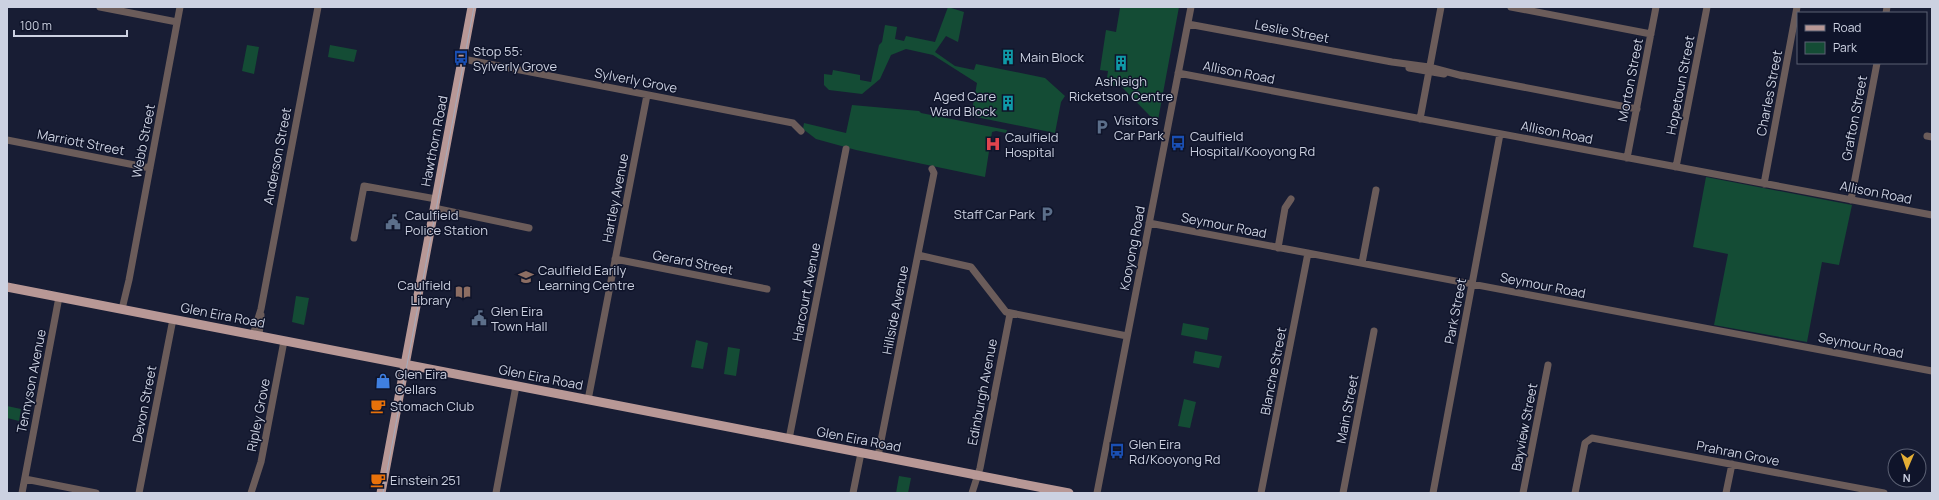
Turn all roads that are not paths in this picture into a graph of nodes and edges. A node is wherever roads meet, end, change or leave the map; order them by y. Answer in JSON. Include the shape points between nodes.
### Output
{"nodes":[{"id":1,"x":100,"y":7,"type":"edge"},
{"id":2,"x":180,"y":7,"type":"edge"},
{"id":3,"x":318,"y":7,"type":"edge"},
{"id":4,"x":472,"y":7,"type":"edge"},
{"id":5,"x":1191,"y":7,"type":"edge"},
{"id":6,"x":1441,"y":7,"type":"edge"},
{"id":7,"x":1511,"y":7,"type":"edge"},
{"id":8,"x":1656,"y":7,"type":"edge"},
{"id":9,"x":1707,"y":7,"type":"edge"},
{"id":10,"x":1797,"y":7,"type":"edge"},
{"id":11,"x":177,"y":22,"type":"junction"},
{"id":12,"x":1188,"y":24,"type":"junction"},
{"id":13,"x":1651,"y":34,"type":"junction"},
{"id":14,"x":463,"y":59,"type":"junction"},
{"id":15,"x":1877,"y":64,"type":"edge"},
{"id":16,"x":1429,"y":69,"type":"junction"},
{"id":17,"x":1178,"y":73,"type":"junction"},
{"id":18,"x":647,"y":95,"type":"junction"},
{"id":19,"x":1636,"y":109,"type":"junction"},
{"id":20,"x":1420,"y":119,"type":"junction"},
{"id":21,"x":801,"y":131,"type":"dead end"},
{"id":22,"x":1500,"y":134,"type":"junction"},
{"id":23,"x":7,"y":140,"type":"edge"},
{"id":24,"x":846,"y":149,"type":"dead end"},
{"id":25,"x":1627,"y":158,"type":"junction"},
{"id":26,"x":1676,"y":167,"type":"junction"},
{"id":27,"x":150,"y":168,"type":"junction"},
{"id":28,"x":932,"y":169,"type":"dead end"},
{"id":29,"x":1764,"y":184,"type":"junction"},
{"id":30,"x":1376,"y":190,"type":"dead end"},
{"id":31,"x":1291,"y":198,"type":"dead end"},
{"id":32,"x":1851,"y":200,"type":"junction"},
{"id":33,"x":435,"y":204,"type":"junction"},
{"id":34,"x":1932,"y":215,"type":"edge"},
{"id":35,"x":1149,"y":223,"type":"junction"},
{"id":36,"x":529,"y":228,"type":"dead end"},
{"id":37,"x":354,"y":238,"type":"dead end"},
{"id":38,"x":1278,"y":248,"type":"junction"},
{"id":39,"x":1308,"y":253,"type":"junction"},
{"id":40,"x":918,"y":255,"type":"junction"},
{"id":41,"x":615,"y":259,"type":"junction"},
{"id":42,"x":1362,"y":263,"type":"junction"},
{"id":43,"x":1472,"y":284,"type":"junction"},
{"id":44,"x":7,"y":286,"type":"edge"},
{"id":45,"x":767,"y":289,"type":"dead end"},
{"id":46,"x":59,"y":297,"type":"junction"},
{"id":47,"x":124,"y":309,"type":"junction"},
{"id":48,"x":1010,"y":314,"type":"junction"},
{"id":49,"x":172,"y":319,"type":"junction"},
{"id":50,"x":1374,"y":330,"type":"dead end"},
{"id":51,"x":256,"y":335,"type":"junction"},
{"id":52,"x":1127,"y":336,"type":"junction"},
{"id":53,"x":284,"y":341,"type":"junction"},
{"id":54,"x":405,"y":364,"type":"junction"},
{"id":55,"x":1548,"y":365,"type":"dead end"},
{"id":56,"x":1932,"y":370,"type":"edge"},
{"id":57,"x":516,"y":386,"type":"junction"},
{"id":58,"x":588,"y":400,"type":"junction"},
{"id":59,"x":789,"y":439,"type":"junction"},
{"id":60,"x":861,"y":453,"type":"junction"},
{"id":61,"x":878,"y":456,"type":"junction"},
{"id":62,"x":1732,"y":464,"type":"junction"},
{"id":63,"x":977,"y":475,"type":"junction"},
{"id":64,"x":25,"y":479,"type":"junction"},
{"id":65,"x":22,"y":493,"type":"edge"},
{"id":66,"x":96,"y":493,"type":"edge"},
{"id":67,"x":139,"y":493,"type":"edge"},
{"id":68,"x":251,"y":493,"type":"edge"},
{"id":69,"x":381,"y":493,"type":"edge"},
{"id":70,"x":496,"y":493,"type":"edge"},
{"id":71,"x":853,"y":493,"type":"edge"},
{"id":72,"x":972,"y":493,"type":"edge"},
{"id":73,"x":1070,"y":493,"type":"edge"},
{"id":74,"x":1097,"y":493,"type":"edge"},
{"id":75,"x":1261,"y":493,"type":"edge"},
{"id":76,"x":1343,"y":493,"type":"edge"},
{"id":77,"x":1433,"y":493,"type":"edge"},
{"id":78,"x":1523,"y":493,"type":"edge"},
{"id":79,"x":1575,"y":493,"type":"edge"},
{"id":80,"x":1726,"y":493,"type":"edge"},
{"id":81,"x":1879,"y":493,"type":"edge"}],
"edges":[{"from":1,"to":11,"type":"street"},
{"from":2,"to":11,"type":"street","name":"Webb Street"},
{"from":3,"to":51,"type":"street","name":"Anderson Street"},
{"from":4,"to":14,"type":"main road","name":"Hawthorn Road"},
{"from":5,"to":12,"type":"street","name":"Kooyong Road"},
{"from":6,"to":16,"type":"street"},
{"from":7,"to":13,"type":"street"},
{"from":8,"to":13,"type":"street","name":"Morton Street"},
{"from":9,"to":26,"type":"street","name":"Hopetoun Street"},
{"from":10,"to":29,"type":"street","name":"Charles Street"},
{"from":11,"to":27,"type":"street","name":"Webb Street"},
{"from":12,"to":16,"type":"street","name":"Leslie Street"},
{"from":12,"to":17,"type":"street","name":"Kooyong Road"},
{"from":13,"to":19,"type":"street","name":"Morton Street"},
{"from":14,"to":18,"type":"street","name":"Sylverly Grove"},
{"from":14,"to":33,"type":"main road","name":"Hawthorn Road"},
{"from":15,"to":32,"type":"street","name":"Grafton Street"},
{"from":16,"to":19,"type":"street","name":"Leslie Street"},
{"from":16,"to":20,"type":"street"},
{"from":17,"to":20,"type":"street","name":"Allison Road"},
{"from":17,"to":35,"type":"street","name":"Kooyong Road"},
{"from":18,"to":21,"type":"street","name":"Sylverly Grove","via":[[793,123]]},
{"from":18,"to":41,"type":"street","name":"Hartley Avenue"},
{"from":19,"to":25,"type":"street","name":"Morton Street"},
{"from":20,"to":22,"type":"street","name":"Allison Road"},
{"from":22,"to":25,"type":"street","name":"Allison Road"},
{"from":22,"to":43,"type":"street","name":"Park Street"},
{"from":23,"to":27,"type":"street","name":"Marriott Street"},
{"from":24,"to":59,"type":"street","name":"Harcourt Avenue"},
{"from":25,"to":26,"type":"street","name":"Allison Road"},
{"from":26,"to":29,"type":"street","name":"Allison Road"},
{"from":27,"to":47,"type":"street","name":"Webb Street"},
{"from":28,"to":40,"type":"street","name":"Hillside Avenue","via":[[934,173]]},
{"from":29,"to":32,"type":"street","name":"Allison Road"},
{"from":30,"to":42,"type":"street"},
{"from":31,"to":38,"type":"street","via":[[1286,208]]},
{"from":32,"to":34,"type":"street","name":"Allison Road"},
{"from":33,"to":36,"type":"street"},
{"from":33,"to":37,"type":"street","via":[[364,186]]},
{"from":33,"to":54,"type":"main road","name":"Hawthorn Road"},
{"from":35,"to":38,"type":"street","name":"Seymour Road"},
{"from":35,"to":52,"type":"street","name":"Kooyong Road"},
{"from":38,"to":39,"type":"street","name":"Seymour Road"},
{"from":39,"to":42,"type":"street","name":"Seymour Road"},
{"from":39,"to":75,"type":"street","name":"Blanche Street"},
{"from":40,"to":48,"type":"street","via":[[971,267],[999,306]]},
{"from":40,"to":61,"type":"street","name":"Hillside Avenue"},
{"from":41,"to":45,"type":"street","name":"Gerard Street"},
{"from":41,"to":58,"type":"street","name":"Hartley Avenue"},
{"from":42,"to":43,"type":"street","name":"Seymour Road"},
{"from":43,"to":56,"type":"street","name":"Seymour Road"},
{"from":43,"to":77,"type":"street","name":"Park Street"},
{"from":44,"to":46,"type":"main road","name":"Glen Eira Road"},
{"from":46,"to":47,"type":"main road","name":"Glen Eira Road"},
{"from":46,"to":64,"type":"street","name":"Tennyson Avenue"},
{"from":47,"to":49,"type":"main road","name":"Glen Eira Road"},
{"from":48,"to":52,"type":"street"},
{"from":48,"to":63,"type":"street","name":"Edinburgh Avenue"},
{"from":49,"to":51,"type":"main road","name":"Glen Eira Road"},
{"from":49,"to":67,"type":"street","name":"Devon Street"},
{"from":50,"to":76,"type":"street","name":"Main Street"},
{"from":51,"to":53,"type":"main road","name":"Glen Eira Road"},
{"from":52,"to":74,"type":"street","name":"Kooyong Road"},
{"from":53,"to":54,"type":"main road","name":"Glen Eira Road"},
{"from":53,"to":68,"type":"street","name":"Ripley Grove","via":[[261,462]]},
{"from":54,"to":57,"type":"main road","name":"Glen Eira Road"},
{"from":54,"to":69,"type":"main road","name":"Hawthorn Road"},
{"from":55,"to":78,"type":"street","name":"Bayview Street"},
{"from":57,"to":58,"type":"main road","name":"Glen Eira Road"},
{"from":57,"to":70,"type":"street"},
{"from":58,"to":59,"type":"main road","name":"Glen Eira Road"},
{"from":59,"to":60,"type":"main road","name":"Glen Eira Road"},
{"from":60,"to":61,"type":"main road","name":"Glen Eira Road"},
{"from":60,"to":71,"type":"street"},
{"from":61,"to":63,"type":"main road","name":"Glen Eira Road"},
{"from":62,"to":79,"type":"street","name":"Prahran Grove","via":[[1595,438],[1588,439]]},
{"from":62,"to":80,"type":"street"},
{"from":62,"to":81,"type":"street","name":"Prahran Grove"},
{"from":63,"to":72,"type":"street","name":"Edinburgh Avenue"},
{"from":63,"to":73,"type":"main road","name":"Glen Eira Road"},
{"from":64,"to":65,"type":"street","name":"Tennyson Avenue"},
{"from":64,"to":66,"type":"street"}]}
